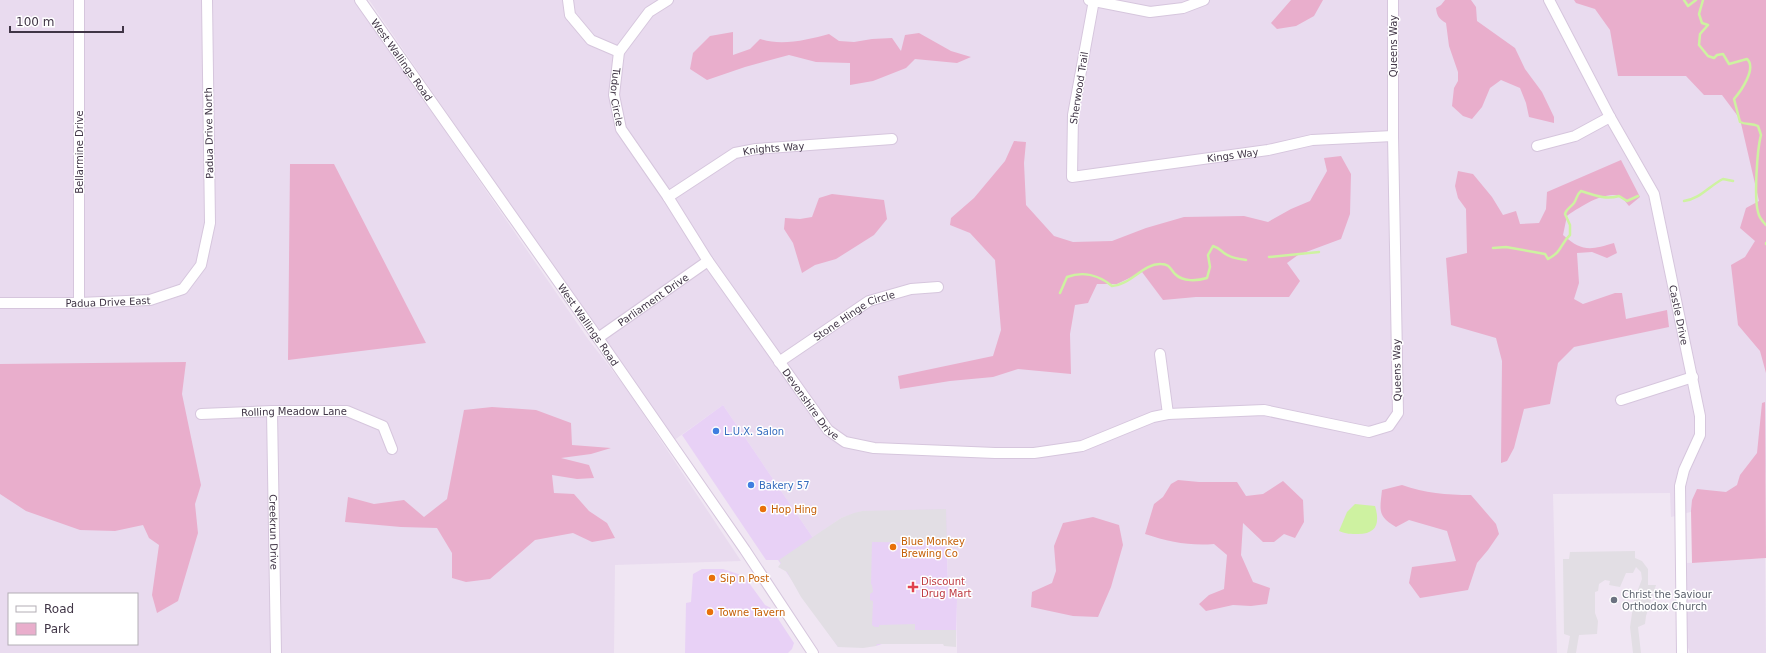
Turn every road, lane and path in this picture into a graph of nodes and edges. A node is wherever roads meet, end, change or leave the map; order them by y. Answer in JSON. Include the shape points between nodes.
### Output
{"nodes":[{"id":1,"x":79,"y":0,"type":"edge"},
{"id":2,"x":207,"y":0,"type":"edge"},
{"id":3,"x":360,"y":0,"type":"edge"},
{"id":4,"x":568,"y":0,"type":"edge"},
{"id":5,"x":668,"y":0,"type":"edge"},
{"id":6,"x":1093,"y":0,"type":"edge"},
{"id":7,"x":1204,"y":0,"type":"edge"},
{"id":8,"x":1393,"y":0,"type":"edge"},
{"id":9,"x":1549,"y":0,"type":"edge"},
{"id":10,"x":619,"y":52,"type":"junction"},
{"id":11,"x":1610,"y":117,"type":"junction"},
{"id":12,"x":1393,"y":136,"type":"junction"},
{"id":13,"x":892,"y":139,"type":"dead end"},
{"id":14,"x":1537,"y":146,"type":"dead end"},
{"id":15,"x":1072,"y":177,"type":"joint"},
{"id":16,"x":668,"y":197,"type":"junction"},
{"id":17,"x":708,"y":261,"type":"junction"},
{"id":18,"x":201,"y":265,"type":"joint"},
{"id":19,"x":938,"y":287,"type":"dead end"},
{"id":20,"x":0,"y":303,"type":"edge"},
{"id":21,"x":79,"y":303,"type":"junction"},
{"id":22,"x":598,"y":338,"type":"junction"},
{"id":23,"x":1160,"y":354,"type":"dead end"},
{"id":24,"x":779,"y":362,"type":"junction"},
{"id":25,"x":1692,"y":377,"type":"junction"},
{"id":26,"x":1621,"y":400,"type":"dead end"},
{"id":27,"x":272,"y":411,"type":"junction"},
{"id":28,"x":201,"y":414,"type":"dead end"},
{"id":29,"x":1168,"y":414,"type":"junction"},
{"id":30,"x":1064,"y":448,"type":"joint"},
{"id":31,"x":392,"y":449,"type":"dead end"},
{"id":32,"x":276,"y":653,"type":"edge"},
{"id":33,"x":813,"y":653,"type":"edge"},
{"id":34,"x":1682,"y":653,"type":"edge"}],
"edges":[{"from":1,"to":21,"type":"street","name":"Bellarmine Drive"},
{"from":2,"to":18,"type":"street","name":"Padua Drive North","via":[[210,223]]},
{"from":3,"to":22,"type":"street","name":"West Wallings Road"},
{"from":4,"to":10,"type":"street","via":[[570,15],[591,40]]},
{"from":5,"to":10,"type":"street","via":[[649,12]]},
{"from":6,"to":7,"type":"street","via":[[1150,12],[1183,8]]},
{"from":6,"to":15,"type":"street","name":"Sherwood Trail","via":[[1073,115]]},
{"from":8,"to":12,"type":"street","name":"Queens Way"},
{"from":9,"to":11,"type":"street","name":"Castle Drive"},
{"from":10,"to":16,"type":"street","name":"Tudor Circle","via":[[614,96],[621,129]]},
{"from":11,"to":14,"type":"street","via":[[1575,136]]},
{"from":11,"to":25,"type":"street","name":"Castle Drive","via":[[1654,194]]},
{"from":12,"to":15,"type":"street","name":"Kings Way","via":[[1312,140],[1268,150]]},
{"from":12,"to":29,"type":"street","name":"Queens Way","via":[[1398,413],[1389,426],[1369,432],[1264,410]]},
{"from":13,"to":16,"type":"street","name":"Knights Way","via":[[735,153]]},
{"from":16,"to":17,"type":"street","name":"Tudor Circle"},
{"from":17,"to":22,"type":"street","name":"Parliament Drive"},
{"from":17,"to":24,"type":"street","name":"Devonshire Drive"},
{"from":18,"to":21,"type":"street","name":"Padua Drive East","via":[[183,288],[150,300]]},
{"from":19,"to":24,"type":"street","name":"Stone Hinge Circle","via":[[911,289],[869,301]]},
{"from":20,"to":21,"type":"street","name":"Padua Drive East"},
{"from":22,"to":33,"type":"street","name":"West Wallings Road"},
{"from":23,"to":29,"type":"street"},
{"from":24,"to":30,"type":"street","name":"Devonshire Drive","via":[[828,430],[845,442],[874,448],[994,453],[1034,453]]},
{"from":25,"to":26,"type":"street"},
{"from":25,"to":34,"type":"street","name":"Castle Drive","via":[[1700,416],[1700,435],[1684,470],[1680,486]]},
{"from":27,"to":28,"type":"street","name":"Rolling Meadow Lane"},
{"from":27,"to":31,"type":"street","name":"Rolling Meadow Lane","via":[[347,411],[382,426]]},
{"from":27,"to":32,"type":"street","name":"Creekrun Drive"},
{"from":29,"to":30,"type":"street","name":"Queens Way","via":[[1153,416],[1082,446]]}]}
